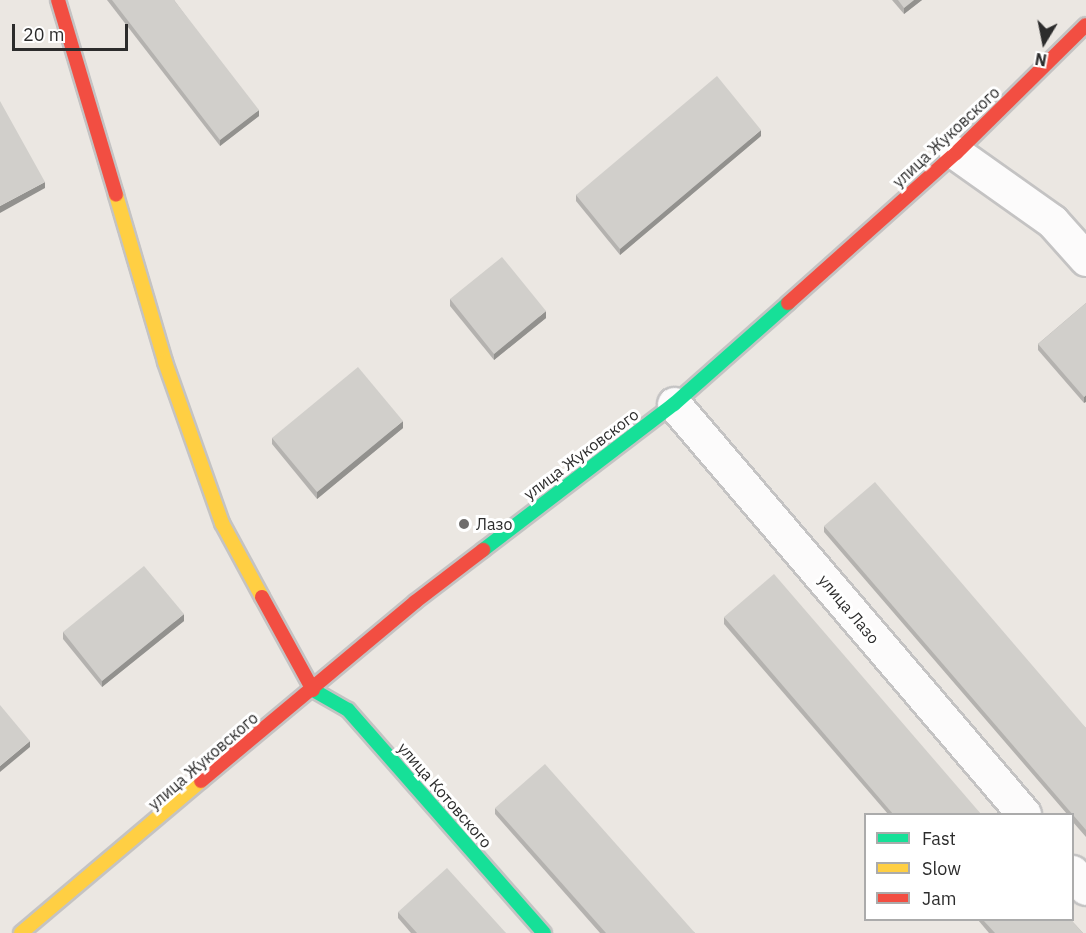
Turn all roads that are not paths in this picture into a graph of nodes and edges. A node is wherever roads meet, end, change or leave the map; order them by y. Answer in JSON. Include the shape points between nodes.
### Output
{"nodes":[{"id":1,"x":58,"y":0,"type":"edge"},
{"id":2,"x":1086,"y":26,"type":"edge"},
{"id":3,"x":956,"y":153,"type":"junction"},
{"id":4,"x":1086,"y":259,"type":"edge"},
{"id":5,"x":674,"y":404,"type":"junction"},
{"id":6,"x":313,"y":690,"type":"junction"},
{"id":7,"x":1023,"y":813,"type":"edge"},
{"id":8,"x":1074,"y":874,"type":"edge"},
{"id":9,"x":1086,"y":888,"type":"edge"},
{"id":10,"x":21,"y":933,"type":"edge"},
{"id":11,"x":544,"y":933,"type":"edge"}],
"edges":[{"from":1,"to":6,"type":"street","via":[[165,362],[222,523]]},
{"from":2,"to":3,"type":"street","name":"улица Жуковского"},
{"from":3,"to":4,"type":"street","via":[[1052,221]]},
{"from":3,"to":5,"type":"street","name":"улица Жуковского"},
{"from":5,"to":6,"type":"street","name":"улица Жуковского","via":[[415,602]]},
{"from":5,"to":7,"type":"street","name":"улица Лазо"},
{"from":6,"to":10,"type":"street","name":"улица Жуковского"},
{"from":6,"to":11,"type":"street","name":"улица Котовского","via":[[348,710]]},
{"from":8,"to":9,"type":"street"}]}
